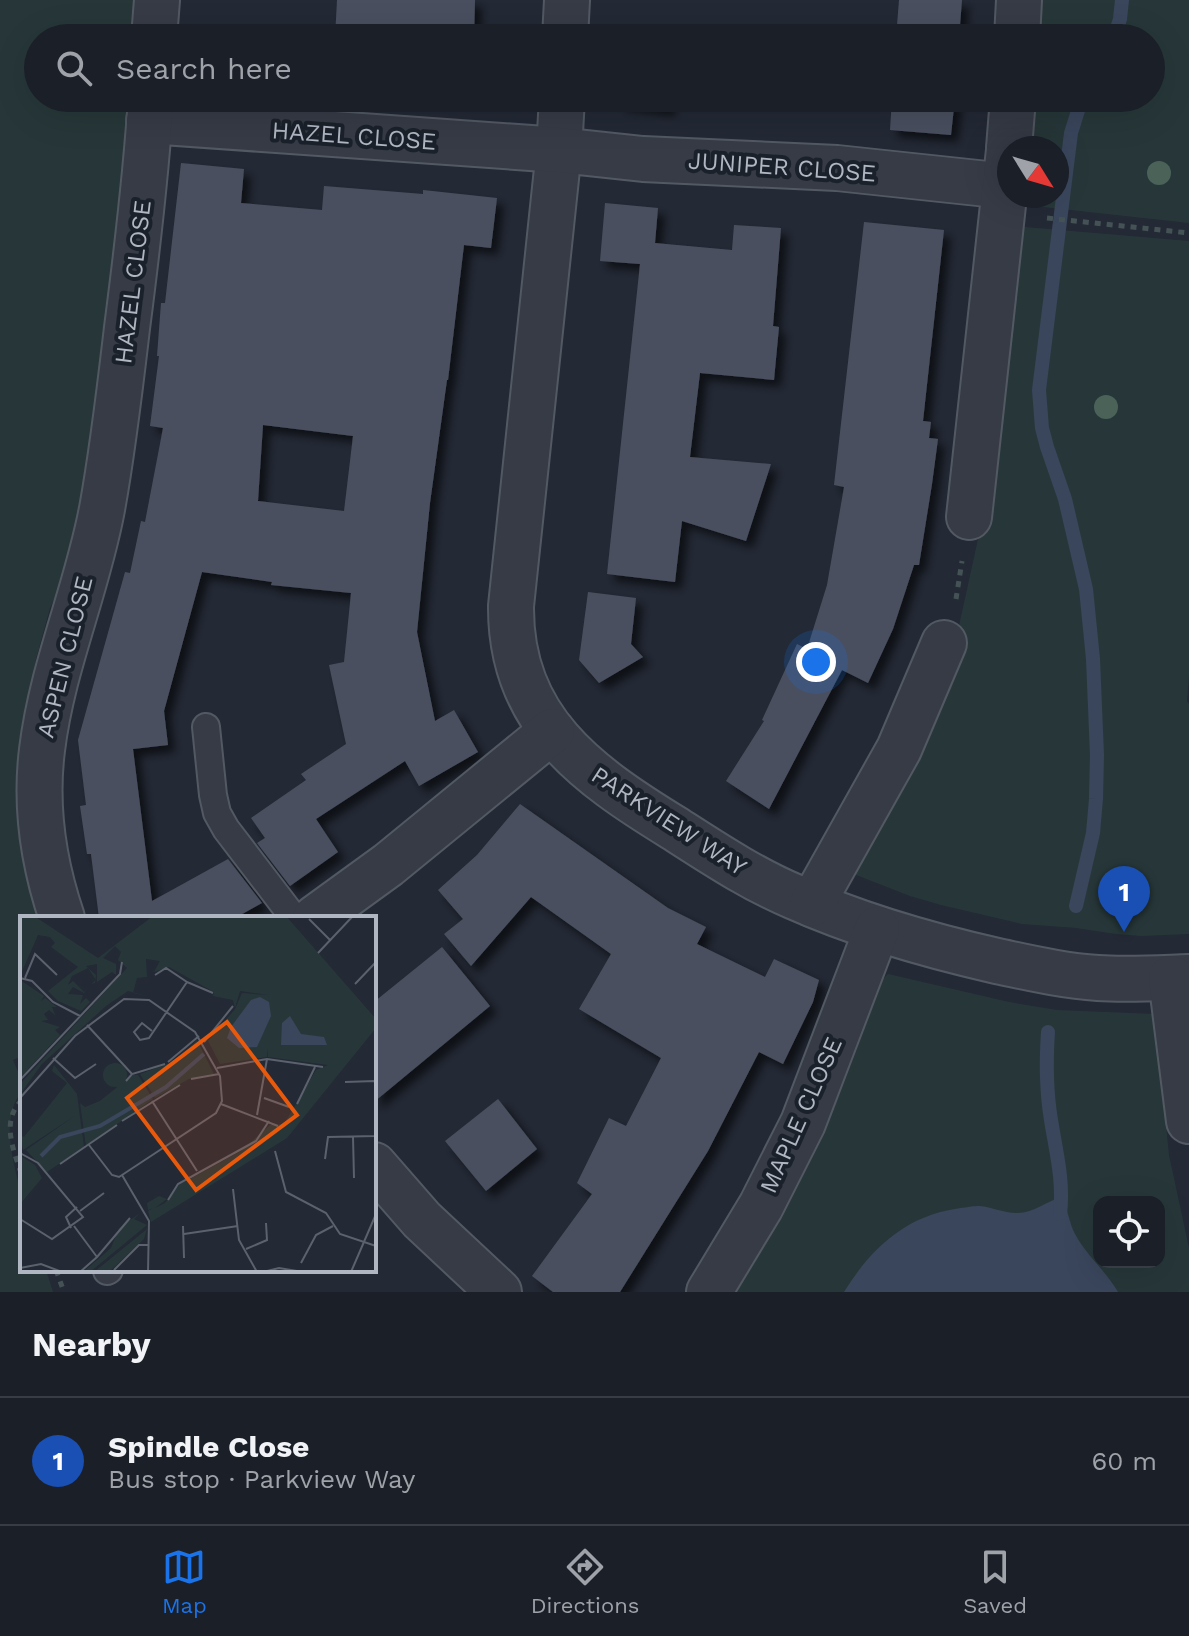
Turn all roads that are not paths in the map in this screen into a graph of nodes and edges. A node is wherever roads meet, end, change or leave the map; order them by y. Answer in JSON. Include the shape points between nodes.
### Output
{"nodes":[{"id":1,"x":157,"y":0,"type":"edge"},
{"id":2,"x":567,"y":0,"type":"edge"},
{"id":3,"x":1019,"y":0,"type":"edge"},
{"id":4,"x":155,"y":24,"type":"edge"},
{"id":5,"x":566,"y":24,"type":"edge"},
{"id":6,"x":1018,"y":24,"type":"edge"},
{"id":7,"x":150,"y":112,"type":"edge"},
{"id":8,"x":180,"y":112,"type":"edge"},
{"id":9,"x":561,"y":112,"type":"edge"},
{"id":10,"x":1012,"y":112,"type":"edge"},
{"id":11,"x":1010,"y":136,"type":"edge"},
{"id":12,"x":559,"y":150,"type":"junction"},
{"id":13,"x":997,"y":161,"type":"edge"},
{"id":14,"x":1003,"y":208,"type":"edge"},
{"id":15,"x":113,"y":444,"type":"joint"},
{"id":16,"x":969,"y":517,"type":"road end"},
{"id":17,"x":944,"y":643,"type":"road end"},
{"id":18,"x":206,"y":727,"type":"dead end"},
{"id":19,"x":552,"y":731,"type":"junction"},
{"id":20,"x":812,"y":904,"type":"junction"},
{"id":21,"x":61,"y":916,"type":"edge"},
{"id":22,"x":292,"y":916,"type":"edge"},
{"id":23,"x":318,"y":916,"type":"edge"},
{"id":24,"x":877,"y":929,"type":"junction"},
{"id":25,"x":1180,"y":977,"type":"edge"},
{"id":26,"x":1189,"y":1121,"type":"edge"},
{"id":27,"x":376,"y":1167,"type":"edge"},
{"id":28,"x":499,"y":1292,"type":"edge"},
{"id":29,"x":709,"y":1292,"type":"edge"}],
"edges":[{"from":1,"to":4,"type":"street"},
{"from":2,"to":5,"type":"street"},
{"from":3,"to":6,"type":"street"},
{"from":7,"to":15,"type":"street","name":"HAZEL CLOSE"},
{"from":8,"to":12,"type":"street","name":"HAZEL CLOSE"},
{"from":9,"to":12,"type":"street","name":"PARKVIEW WAY"},
{"from":10,"to":11,"type":"street"},
{"from":12,"to":13,"type":"street","name":"JUNIPER CLOSE","via":[[837,168]]},
{"from":12,"to":19,"type":"street","name":"PARKVIEW WAY","via":[[511,606],[519,669]]},
{"from":14,"to":16,"type":"street"},
{"from":15,"to":21,"type":"street","name":"ASPEN CLOSE","via":[[95,543],[61,659],[42,751],[41,822]]},
{"from":17,"to":20,"type":"street","via":[[899,749]]},
{"from":18,"to":22,"type":"lane","via":[[217,813]]},
{"from":19,"to":20,"type":"street","name":"PARKVIEW WAY","via":[[577,760],[624,797],[745,872]]},
{"from":19,"to":23,"type":"street"},
{"from":20,"to":24,"type":"street","name":"PARKVIEW WAY"},
{"from":24,"to":25,"type":"street","name":"PARKVIEW WAY","via":[[1052,973]]},
{"from":24,"to":29,"type":"street","name":"MAPLE CLOSE","via":[[798,1134]]},
{"from":25,"to":26,"type":"street"},
{"from":27,"to":28,"type":"street","via":[[422,1220]]}]}
